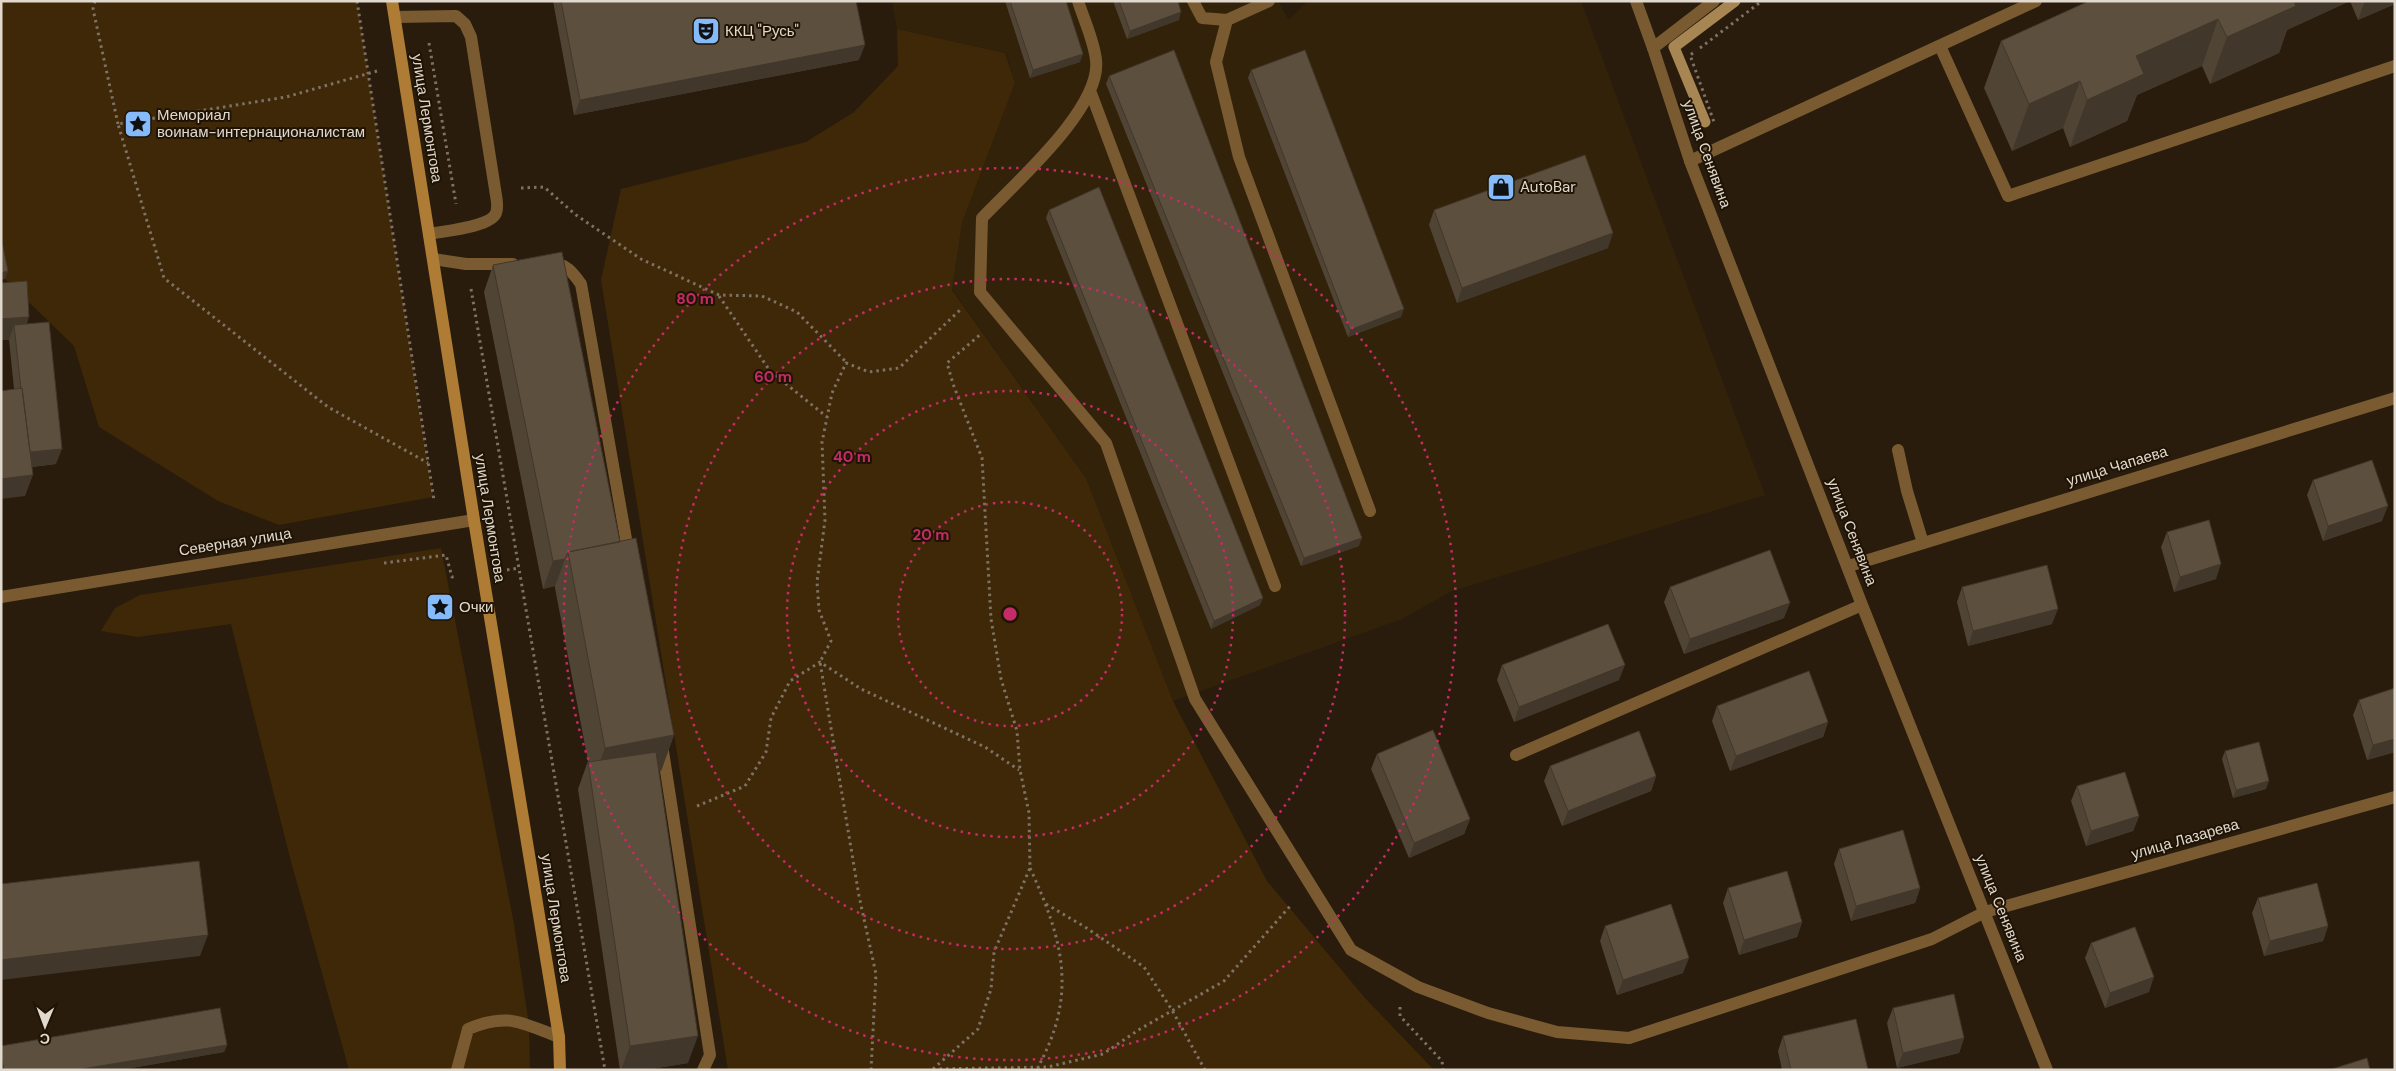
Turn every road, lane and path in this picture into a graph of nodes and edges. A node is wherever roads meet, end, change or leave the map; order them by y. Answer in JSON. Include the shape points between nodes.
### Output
{"nodes":[{"id":1,"x":95,"y":1,"type":"edge"},
{"id":2,"x":356,"y":1,"type":"edge"},
{"id":3,"x":392,"y":1,"type":"edge"},
{"id":4,"x":1078,"y":1,"type":"edge"},
{"id":5,"x":1193,"y":1,"type":"edge"},
{"id":6,"x":1269,"y":1,"type":"edge"},
{"id":7,"x":1636,"y":1,"type":"edge"},
{"id":8,"x":1714,"y":1,"type":"edge"},
{"id":9,"x":1762,"y":1,"type":"edge"},
{"id":10,"x":2036,"y":1,"type":"edge"},
{"id":11,"x":395,"y":17,"type":"junction"},
{"id":12,"x":424,"y":17,"type":"junction"},
{"id":13,"x":1227,"y":20,"type":"junction"},
{"id":14,"x":1940,"y":46,"type":"junction"},
{"id":15,"x":1653,"y":48,"type":"junction"},
{"id":16,"x":432,"y":59,"type":"junction"},
{"id":17,"x":403,"y":66,"type":"junction"},
{"id":18,"x":2395,"y":66,"type":"edge"},
{"id":19,"x":368,"y":74,"type":"junction"},
{"id":20,"x":1091,"y":93,"type":"junction"},
{"id":21,"x":118,"y":124,"type":"junction"},
{"id":22,"x":1722,"y":146,"type":"junction"},
{"id":23,"x":1690,"y":161,"type":"junction"},
{"id":24,"x":495,"y":189,"type":"junction"},
{"id":25,"x":460,"y":228,"type":"junction"},
{"id":26,"x":429,"y":234,"type":"junction"},
{"id":27,"x":433,"y":259,"type":"junction"},
{"id":28,"x":466,"y":264,"type":"junction"},
{"id":29,"x":980,"y":292,"type":"junction"},
{"id":30,"x":719,"y":295,"type":"junction"},
{"id":31,"x":1001,"y":318,"type":"junction"},
{"id":32,"x":846,"y":363,"type":"junction"},
{"id":33,"x":2395,"y":398,"type":"edge"},
{"id":34,"x":826,"y":418,"type":"junction"},
{"id":35,"x":1898,"y":450,"type":"dead end"},
{"id":36,"x":428,"y":463,"type":"junction"},
{"id":37,"x":1370,"y":511,"type":"dead end"},
{"id":38,"x":474,"y":520,"type":"junction"},
{"id":39,"x":438,"y":526,"type":"junction"},
{"id":40,"x":1923,"y":543,"type":"junction"},
{"id":41,"x":377,"y":564,"type":"dead end"},
{"id":42,"x":630,"y":564,"type":"edge"},
{"id":43,"x":1848,"y":566,"type":"junction"},
{"id":44,"x":519,"y":568,"type":"junction"},
{"id":45,"x":483,"y":573,"type":"junction"},
{"id":46,"x":1275,"y":586,"type":"dead end"},
{"id":47,"x":1,"y":597,"type":"edge"},
{"id":48,"x":1862,"y":605,"type":"junction"},
{"id":49,"x":820,"y":662,"type":"junction"},
{"id":50,"x":659,"y":729,"type":"edge"},
{"id":51,"x":1516,"y":755,"type":"dead end"},
{"id":52,"x":1020,"y":770,"type":"junction"},
{"id":53,"x":2395,"y":797,"type":"edge"},
{"id":54,"x":673,"y":815,"type":"junction"},
{"id":55,"x":1030,"y":868,"type":"junction"},
{"id":56,"x":1310,"y":885,"type":"junction"},
{"id":57,"x":1046,"y":904,"type":"junction"},
{"id":58,"x":1985,"y":912,"type":"junction"},
{"id":59,"x":1402,"y":979,"type":"junction"},
{"id":60,"x":1172,"y":1010,"type":"junction"},
{"id":61,"x":559,"y":1037,"type":"junction"},
{"id":62,"x":1038,"y":1068,"type":"edge"},
{"id":63,"x":933,"y":1069,"type":"edge"},
{"id":64,"x":457,"y":1070,"type":"edge"},
{"id":65,"x":560,"y":1070,"type":"edge"},
{"id":66,"x":605,"y":1070,"type":"edge"},
{"id":67,"x":703,"y":1070,"type":"edge"},
{"id":68,"x":870,"y":1070,"type":"edge"},
{"id":69,"x":1205,"y":1070,"type":"edge"},
{"id":70,"x":1443,"y":1070,"type":"edge"},
{"id":71,"x":2047,"y":1070,"type":"edge"}],
"edges":[{"from":1,"to":21,"type":"path","via":[[93,8]]},
{"from":2,"to":19,"type":"path"},
{"from":3,"to":11,"type":"main road","name":"улица Лермонтова"},
{"from":4,"to":20,"type":"street","via":[[1097,61]]},
{"from":5,"to":13,"type":"street","via":[[1202,18]]},
{"from":6,"to":13,"type":"street"},
{"from":7,"to":15,"type":"street","name":"улица Сенявина"},
{"from":8,"to":15,"type":"street"},
{"from":9,"to":22,"type":"path","via":[[1690,55]]},
{"from":10,"to":14,"type":"street"},
{"from":11,"to":12,"type":"street"},
{"from":11,"to":17,"type":"main road","name":"улица Лермонтова"},
{"from":12,"to":16,"type":"path"},
{"from":12,"to":24,"type":"street","via":[[456,16],[465,24],[471,37]]},
{"from":13,"to":37,"type":"street","via":[[1216,62],[1239,157]]},
{"from":14,"to":18,"type":"street","via":[[2008,196]]},
{"from":14,"to":22,"type":"street"},
{"from":15,"to":23,"type":"street","name":"улица Сенявина"},
{"from":16,"to":17,"type":"path"},
{"from":16,"to":25,"type":"path"},
{"from":17,"to":19,"type":"path"},
{"from":17,"to":26,"type":"main road","name":"улица Лермонтова"},
{"from":19,"to":21,"type":"path","via":[[286,97]]},
{"from":19,"to":36,"type":"path"},
{"from":20,"to":29,"type":"street","via":[[1069,127],[982,218]]},
{"from":20,"to":46,"type":"street"},
{"from":21,"to":36,"type":"path","via":[[164,278],[328,407]]},
{"from":22,"to":23,"type":"street"},
{"from":23,"to":43,"type":"street","name":"улица Сенявина"},
{"from":24,"to":25,"type":"street","via":[[496,214],[487,223]]},
{"from":24,"to":30,"type":"path","via":[[544,188],[576,215],[641,259]]},
{"from":25,"to":26,"type":"street"},
{"from":26,"to":27,"type":"main road","name":"улица Лермонтова"},
{"from":27,"to":28,"type":"street"},
{"from":27,"to":38,"type":"main road","name":"улица Лермонтова"},
{"from":28,"to":42,"type":"street","via":[[558,263],[572,270],[581,284]]},
{"from":28,"to":44,"type":"path"},
{"from":29,"to":31,"type":"street"},
{"from":29,"to":32,"type":"path","via":[[899,368],[869,372]]},
{"from":30,"to":32,"type":"path","via":[[762,296],[797,312]]},
{"from":30,"to":34,"type":"path","via":[[770,371]]},
{"from":31,"to":52,"type":"path","via":[[947,362],[982,458],[991,619],[1000,679],[1017,731]]},
{"from":31,"to":56,"type":"street","via":[[1106,443],[1195,699]]},
{"from":32,"to":34,"type":"path","via":[[832,393]]},
{"from":33,"to":40,"type":"street","name":"улица Чапаева"},
{"from":34,"to":49,"type":"path","via":[[822,442],[825,520],[817,582],[819,610],[831,641]]},
{"from":35,"to":40,"type":"street"},
{"from":36,"to":39,"type":"path"},
{"from":38,"to":39,"type":"street","name":"Северная улица"},
{"from":38,"to":45,"type":"main road","name":"улица Лермонтова"},
{"from":39,"to":47,"type":"street","name":"Северная улица"},
{"from":40,"to":43,"type":"street","name":"улица Чапаева"},
{"from":41,"to":45,"type":"path","via":[[446,555],[452,577]]},
{"from":43,"to":48,"type":"street","name":"улица Сенявина"},
{"from":44,"to":45,"type":"path"},
{"from":44,"to":66,"type":"path"},
{"from":45,"to":61,"type":"main road","name":"улица Лермонтова"},
{"from":48,"to":51,"type":"street"},
{"from":48,"to":58,"type":"street","name":"улица Сенявина"},
{"from":49,"to":52,"type":"path","via":[[861,689],[985,747]]},
{"from":49,"to":54,"type":"path","via":[[790,681],[771,718],[766,752],[745,786]]},
{"from":49,"to":68,"type":"path","via":[[859,896],[876,974]]},
{"from":50,"to":54,"type":"street"},
{"from":52,"to":55,"type":"path","via":[[1029,813]]},
{"from":53,"to":58,"type":"street","name":"улица Лазарева"},
{"from":54,"to":67,"type":"street","via":[[710,1055]]},
{"from":55,"to":57,"type":"path"},
{"from":55,"to":63,"type":"path","via":[[994,952],[990,989],[978,1029]]},
{"from":56,"to":59,"type":"street","via":[[1351,950]]},
{"from":56,"to":60,"type":"path","via":[[1224,981]]},
{"from":57,"to":60,"type":"path","via":[[1144,967]]},
{"from":57,"to":62,"type":"path","via":[[1062,965],[1062,1007]]},
{"from":58,"to":59,"type":"street","name":"улица Лазарева","via":[[1932,940],[1629,1038],[1557,1032],[1488,1013]]},
{"from":58,"to":71,"type":"street","name":"улица Сенявина"},
{"from":59,"to":70,"type":"path","via":[[1400,1016],[1442,1061]]},
{"from":60,"to":62,"type":"path","via":[[1103,1054]]},
{"from":60,"to":69,"type":"path"},
{"from":61,"to":64,"type":"street","via":[[511,1019],[488,1020],[468,1029]]},
{"from":61,"to":65,"type":"main road","name":"улица Лермонтова"},
{"from":62,"to":63,"type":"path"}]}
